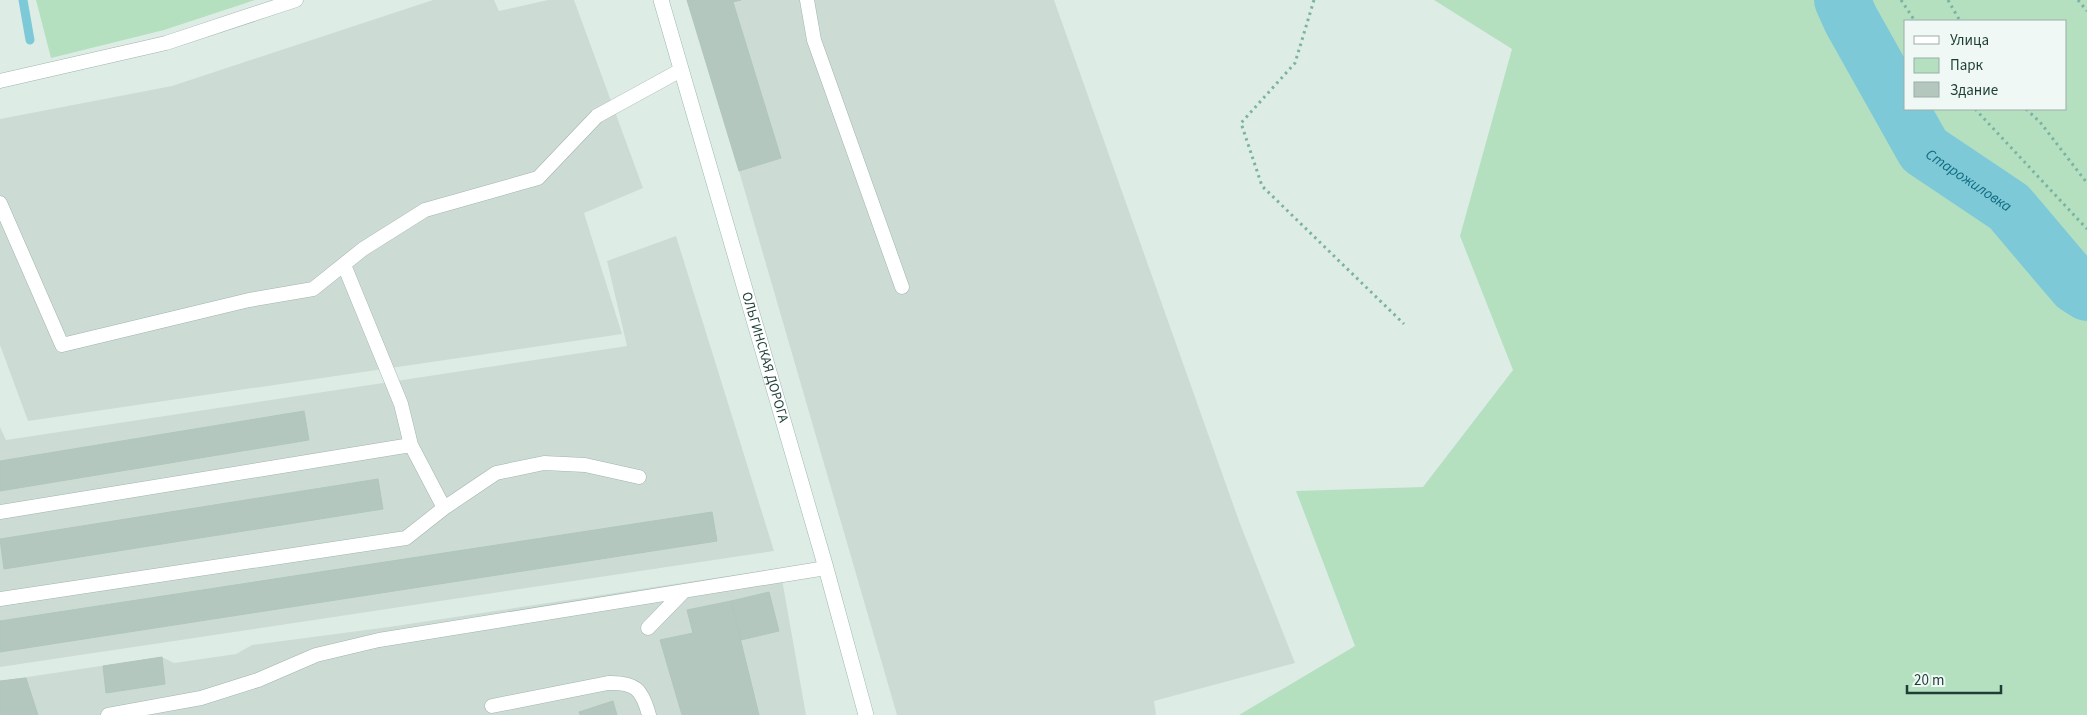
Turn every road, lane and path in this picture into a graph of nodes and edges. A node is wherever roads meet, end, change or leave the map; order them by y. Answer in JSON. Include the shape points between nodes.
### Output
{"nodes":[{"id":1,"x":296,"y":0,"type":"edge"},
{"id":2,"x":661,"y":0,"type":"edge"},
{"id":3,"x":808,"y":0,"type":"edge"},
{"id":4,"x":1314,"y":0,"type":"edge"},
{"id":5,"x":1901,"y":0,"type":"edge"},
{"id":6,"x":1948,"y":0,"type":"edge"},
{"id":7,"x":2078,"y":0,"type":"edge"},
{"id":8,"x":2087,"y":11,"type":"edge"},
{"id":9,"x":1914,"y":20,"type":"edge"},
{"id":10,"x":1959,"y":20,"type":"edge"},
{"id":11,"x":681,"y":70,"type":"junction"},
{"id":12,"x":0,"y":81,"type":"edge"},
{"id":13,"x":1976,"y":110,"type":"edge"},
{"id":14,"x":2027,"y":110,"type":"edge"},
{"id":15,"x":2087,"y":183,"type":"edge"},
{"id":16,"x":0,"y":203,"type":"edge"},
{"id":17,"x":2087,"y":229,"type":"edge"},
{"id":18,"x":344,"y":265,"type":"junction"},
{"id":19,"x":902,"y":287,"type":"dead end"},
{"id":20,"x":1404,"y":324,"type":"dead end"},
{"id":21,"x":411,"y":445,"type":"junction"},
{"id":22,"x":638,"y":477,"type":"dead end"},
{"id":23,"x":444,"y":508,"type":"junction"},
{"id":24,"x":0,"y":512,"type":"edge"},
{"id":25,"x":826,"y":568,"type":"junction"},
{"id":26,"x":684,"y":591,"type":"junction"},
{"id":27,"x":0,"y":599,"type":"edge"},
{"id":28,"x":648,"y":628,"type":"dead end"},
{"id":29,"x":492,"y":706,"type":"dead end"},
{"id":30,"x":108,"y":715,"type":"edge"},
{"id":31,"x":649,"y":715,"type":"edge"},
{"id":32,"x":866,"y":715,"type":"edge"}],
"edges":[{"from":1,"to":12,"type":"lane","via":[[166,43]]},
{"from":2,"to":11,"type":"street","name":"ОЛЬГИНСКАЯ ДОРОГА"},
{"from":3,"to":19,"type":"lane","via":[[814,40]]},
{"from":4,"to":20,"type":"path","via":[[1294,63],[1241,123],[1262,186]]},
{"from":5,"to":9,"type":"path"},
{"from":6,"to":10,"type":"path"},
{"from":7,"to":8,"type":"path"},
{"from":11,"to":18,"type":"lane","via":[[597,116],[538,178],[425,210],[363,249]]},
{"from":11,"to":25,"type":"street","name":"ОЛЬГИНСКАЯ ДОРОГА"},
{"from":13,"to":17,"type":"path"},
{"from":14,"to":15,"type":"path"},
{"from":16,"to":18,"type":"lane","via":[[62,345],[249,300],[313,289]]},
{"from":18,"to":21,"type":"lane","via":[[401,404]]},
{"from":21,"to":23,"type":"lane"},
{"from":21,"to":24,"type":"lane"},
{"from":22,"to":23,"type":"lane","via":[[585,465],[544,463],[496,472]]},
{"from":23,"to":27,"type":"lane","via":[[406,538]]},
{"from":25,"to":26,"type":"lane"},
{"from":25,"to":32,"type":"street","name":"ОЛЬГИНСКАЯ ДОРОГА"},
{"from":26,"to":28,"type":"lane"},
{"from":26,"to":30,"type":"lane","via":[[379,640],[316,655],[258,680],[201,698]]},
{"from":29,"to":31,"type":"lane","via":[[623,682],[641,693]]}]}
